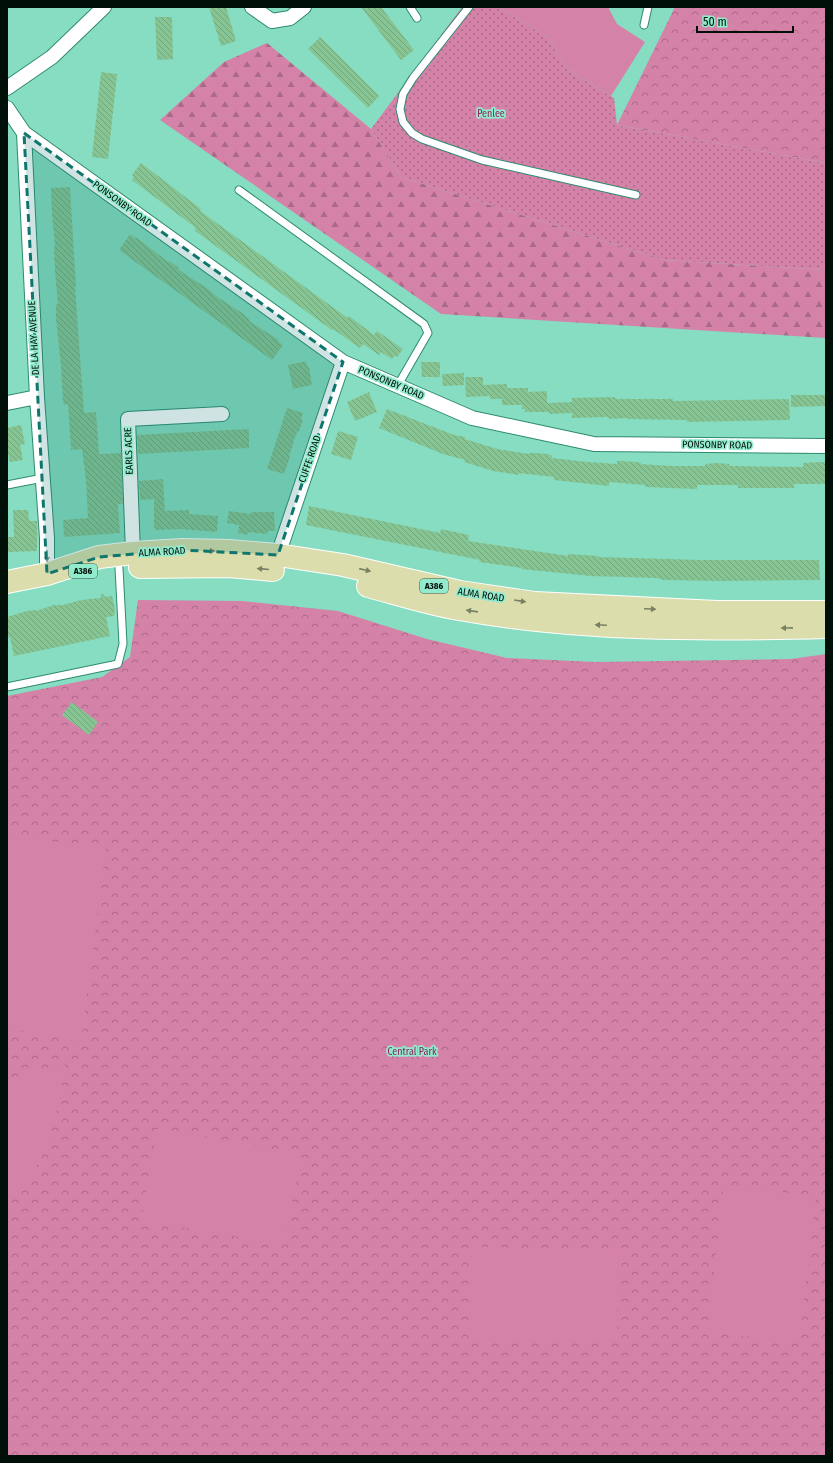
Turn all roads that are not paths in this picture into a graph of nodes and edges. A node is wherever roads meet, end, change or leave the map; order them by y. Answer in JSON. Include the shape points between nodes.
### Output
{"nodes":[{"id":1,"x":104,"y":7,"type":"edge"},
{"id":2,"x":252,"y":7,"type":"edge"},
{"id":3,"x":304,"y":7,"type":"edge"},
{"id":4,"x":410,"y":7,"type":"edge"},
{"id":5,"x":469,"y":7,"type":"edge"},
{"id":6,"x":648,"y":7,"type":"edge"},
{"id":7,"x":417,"y":18,"type":"dead end"},
{"id":8,"x":644,"y":25,"type":"dead end"},
{"id":9,"x":7,"y":88,"type":"edge"},
{"id":10,"x":7,"y":108,"type":"edge"},
{"id":11,"x":24,"y":133,"type":"junction"},
{"id":12,"x":239,"y":190,"type":"dead end"},
{"id":13,"x":636,"y":194,"type":"dead end"},
{"id":14,"x":342,"y":362,"type":"junction"},
{"id":15,"x":398,"y":385,"type":"junction"},
{"id":16,"x":37,"y":397,"type":"junction"},
{"id":17,"x":7,"y":404,"type":"edge"},
{"id":18,"x":222,"y":414,"type":"dead end"},
{"id":19,"x":826,"y":446,"type":"edge"},
{"id":20,"x":43,"y":478,"type":"junction"},
{"id":21,"x":7,"y":485,"type":"edge"},
{"id":22,"x":278,"y":555,"type":"junction"},
{"id":23,"x":126,"y":560,"type":"junction"},
{"id":24,"x":47,"y":574,"type":"junction"},
{"id":25,"x":7,"y":582,"type":"edge"},
{"id":26,"x":826,"y":612,"type":"edge"},
{"id":27,"x":826,"y":627,"type":"edge"},
{"id":28,"x":7,"y":687,"type":"edge"}],
"edges":[{"from":1,"to":9,"type":"street","via":[[52,57]]},
{"from":2,"to":3,"type":"street","via":[[272,21],[290,18]]},
{"from":4,"to":7,"type":"lane"},
{"from":5,"to":13,"type":"lane","via":[[403,94],[400,109],[403,122],[412,133],[482,160]]},
{"from":6,"to":8,"type":"lane"},
{"from":10,"to":11,"type":"street"},
{"from":11,"to":14,"type":"street","name":"PONSONBY ROAD"},
{"from":11,"to":16,"type":"street","name":"DE LA HAY AVENUE"},
{"from":12,"to":15,"type":"lane","via":[[424,324],[428,333]]},
{"from":14,"to":15,"type":"street","name":"PONSONBY ROAD"},
{"from":14,"to":22,"type":"street","name":"CUFFE ROAD"},
{"from":15,"to":19,"type":"street","name":"PONSONBY ROAD","via":[[472,418],[594,444]]},
{"from":16,"to":17,"type":"street"},
{"from":16,"to":20,"type":"street","name":"DE LA HAY AVENUE"},
{"from":18,"to":23,"type":"street","name":"EARLS ACRE","via":[[128,419]]},
{"from":20,"to":21,"type":"lane"},
{"from":20,"to":24,"type":"street","name":"DE LA HAY AVENUE","one_way":true},
{"from":23,"to":22,"type":"main road","name":"ALMA ROAD","number":"A386","one_way":true,"via":[[184,550]]},
{"from":22,"to":26,"type":"main road","name":"ALMA ROAD","number":"A386","one_way":true,"via":[[343,565],[460,592],[535,603],[717,612]]},
{"from":23,"to":24,"type":"main road","name":"ALMA ROAD","number":"A386","via":[[99,557]]},
{"from":27,"to":23,"type":"main road","name":"ALMA ROAD","number":"A386","one_way":true,"via":[[720,630],[534,620],[458,609],[342,579],[274,570]]},
{"from":23,"to":28,"type":"lane","via":[[123,644],[118,664]]},
{"from":24,"to":25,"type":"main road","name":"ALMA ROAD","number":"A386"}]}
